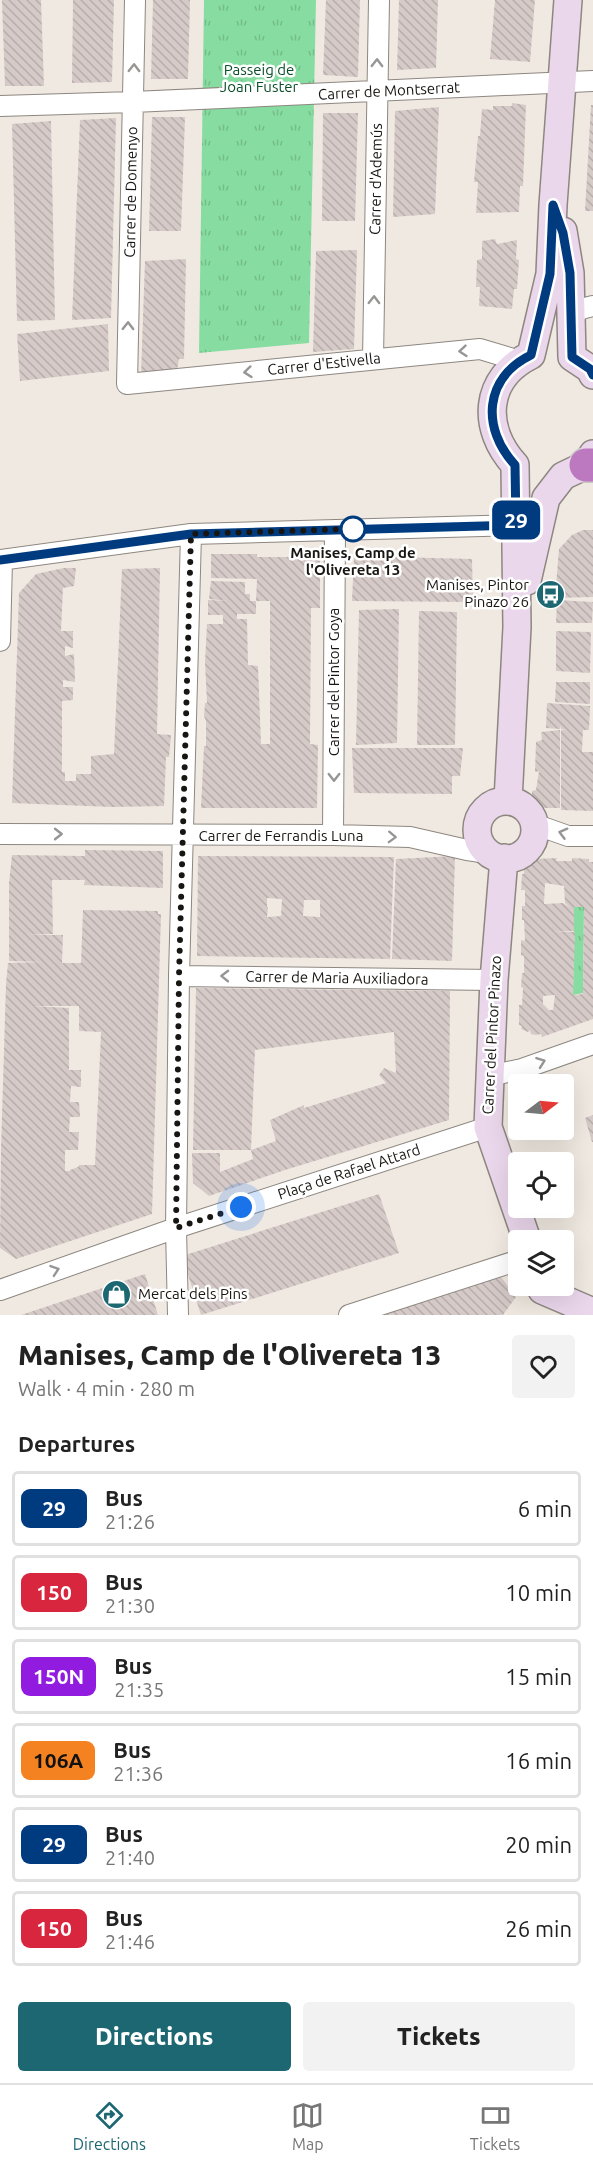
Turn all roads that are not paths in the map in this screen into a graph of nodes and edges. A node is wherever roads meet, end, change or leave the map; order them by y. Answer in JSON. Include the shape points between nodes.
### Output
{"nodes":[{"id":1,"x":135,"y":0,"type":"edge"},
{"id":2,"x":379,"y":0,"type":"edge"},
{"id":3,"x":568,"y":0,"type":"edge"},
{"id":4,"x":593,"y":81,"type":"edge"},
{"id":5,"x":562,"y":82,"type":"junction"},
{"id":6,"x":377,"y":91,"type":"junction"},
{"id":7,"x":133,"y":102,"type":"junction"},
{"id":8,"x":0,"y":106,"type":"edge"},
{"id":9,"x":553,"y":205,"type":"junction"},
{"id":10,"x":581,"y":312,"type":"edge"},
{"id":11,"x":526,"y":358,"type":"junction"},
{"id":12,"x":373,"y":359,"type":"junction"},
{"id":13,"x":593,"y":375,"type":"edge"},
{"id":14,"x":127,"y":384,"type":"joint"},
{"id":15,"x":584,"y":465,"type":"edge"},
{"id":16,"x":516,"y":525,"type":"junction"},
{"id":17,"x":335,"y":530,"type":"junction"},
{"id":18,"x":191,"y":534,"type":"junction"},
{"id":19,"x":1,"y":560,"type":"edge"},
{"id":20,"x":517,"y":627,"type":"junction"},
{"id":21,"x":0,"y":640,"type":"edge"},
{"id":22,"x":508,"y":801,"type":"junction"},
{"id":23,"x":534,"y":824,"type":"junction"},
{"id":24,"x":0,"y":834,"type":"edge"},
{"id":25,"x":184,"y":835,"type":"junction"},
{"id":26,"x":333,"y":835,"type":"junction"},
{"id":27,"x":593,"y":836,"type":"edge"},
{"id":28,"x":496,"y":856,"type":"junction"},
{"id":29,"x":179,"y":976,"type":"junction"},
{"id":30,"x":494,"y":980,"type":"junction"},
{"id":31,"x":593,"y":1044,"type":"edge"},
{"id":32,"x":489,"y":1076,"type":"junction"},
{"id":33,"x":488,"y":1127,"type":"junction"},
{"id":34,"x":176,"y":1228,"type":"junction"},
{"id":35,"x":524,"y":1230,"type":"edge"},
{"id":36,"x":508,"y":1264,"type":"edge"},
{"id":37,"x":0,"y":1290,"type":"edge"},
{"id":38,"x":543,"y":1297,"type":"edge"},
{"id":39,"x":586,"y":1313,"type":"edge"},
{"id":40,"x":178,"y":1315,"type":"edge"},
{"id":41,"x":349,"y":1315,"type":"edge"}],
"edges":[{"from":7,"to":1,"type":"street","name":"Carrer de Domenyo","one_way":true},
{"from":6,"to":2,"type":"street","name":"Carrer d'Ademús","one_way":true},
{"from":3,"to":5,"type":"street"},
{"from":4,"to":5,"type":"street","name":"Carrer de Montserrat"},
{"from":5,"to":6,"type":"street","name":"Carrer de Montserrat"},
{"from":5,"to":9,"type":"street"},
{"from":6,"to":7,"type":"street","name":"Carrer de Montserrat"},
{"from":12,"to":6,"type":"street","name":"Carrer d'Ademús","one_way":true},
{"from":7,"to":8,"type":"street","name":"Carrer de Montserrat"},
{"from":14,"to":7,"type":"street","name":"Carrer de Domenyo","one_way":true},
{"from":9,"to":10,"type":"street"},
{"from":9,"to":11,"type":"street","via":[[550,274]]},
{"from":10,"to":13,"type":"street","via":[[572,357]]},
{"from":11,"to":12,"type":"street","name":"Carrer d'Estivella","one_way":true,"via":[[480,349]]},
{"from":11,"to":16,"type":"street","via":[[505,373],[494,396],[493,426],[503,452],[515,465]]},
{"from":12,"to":14,"type":"street","name":"Carrer d'Estivella","one_way":true},
{"from":15,"to":20,"type":"street","via":[[546,498]]},
{"from":16,"to":17,"type":"street"},
{"from":16,"to":20,"type":"street"},
{"from":17,"to":18,"type":"street"},
{"from":17,"to":26,"type":"street","name":"Carrer del Pintor Goya","one_way":true},
{"from":18,"to":19,"type":"street"},
{"from":18,"to":25,"type":"street"},
{"from":19,"to":21,"type":"street"},
{"from":20,"to":22,"type":"street"},
{"from":22,"to":23,"type":"street","via":[[523,807]]},
{"from":22,"to":28,"type":"street","via":[[492,804],[480,817],[477,828],[478,839]]},
{"from":27,"to":23,"type":"street","one_way":true,"via":[[568,836]]},
{"from":23,"to":28,"type":"street","via":[[528,849],[514,857]]},
{"from":24,"to":25,"type":"street","name":"Carrer de Ferrandis Luna","one_way":true},
{"from":25,"to":26,"type":"street","name":"Carrer de Ferrandis Luna"},
{"from":25,"to":29,"type":"street"},
{"from":26,"to":28,"type":"street","name":"Carrer de Ferrandis Luna","one_way":true,"via":[[410,837]]},
{"from":28,"to":30,"type":"street","name":"Carrer del Pintor Pinazo"},
{"from":30,"to":29,"type":"street","name":"Carrer de Maria Auxiliadora","one_way":true},
{"from":29,"to":34,"type":"street"},
{"from":30,"to":32,"type":"street","name":"Carrer del Pintor Pinazo"},
{"from":32,"to":31,"type":"street","one_way":true,"via":[[522,1069]]},
{"from":32,"to":33,"type":"street","name":"Carrer del Pintor Pinazo"},
{"from":33,"to":34,"type":"street","name":"Plaça de Rafael Attard"},
{"from":33,"to":35,"type":"street","name":"Carrer del Pintor Pinazo"},
{"from":37,"to":34,"type":"street","name":"Plaça de Rafael Attard","one_way":true},
{"from":34,"to":40,"type":"street"},
{"from":36,"to":41,"type":"street"},
{"from":38,"to":39,"type":"street"}]}
